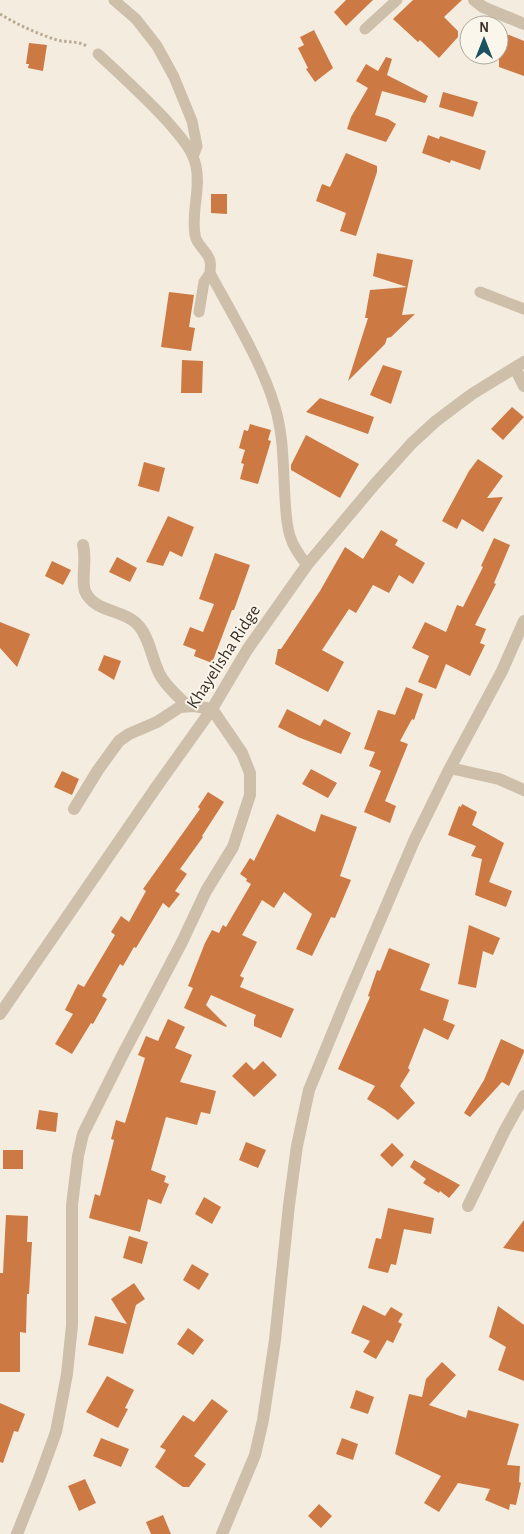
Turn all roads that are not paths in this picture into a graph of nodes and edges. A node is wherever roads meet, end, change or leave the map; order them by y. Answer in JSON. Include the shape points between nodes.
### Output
{"nodes":[{"id":1,"x":114,"y":0,"type":"edge"},
{"id":2,"x":397,"y":0,"type":"edge"},
{"id":3,"x":474,"y":0,"type":"edge"},
{"id":4,"x":524,"y":24,"type":"edge"},
{"id":5,"x":365,"y":29,"type":"dead end"},
{"id":6,"x":98,"y":54,"type":"road end"},
{"id":7,"x":193,"y":157,"type":"junction"},
{"id":8,"x":210,"y":273,"type":"junction"},
{"id":9,"x":480,"y":292,"type":"dead end"},
{"id":10,"x":524,"y":309,"type":"edge"},
{"id":11,"x":199,"y":312,"type":"dead end"},
{"id":12,"x":520,"y":365,"type":"edge"},
{"id":13,"x":524,"y":386,"type":"edge"},
{"id":14,"x":83,"y":545,"type":"dead end"},
{"id":15,"x":307,"y":566,"type":"junction"},
{"id":16,"x":524,"y":621,"type":"edge"},
{"id":17,"x":188,"y":706,"type":"junction"},
{"id":18,"x":212,"y":709,"type":"junction"},
{"id":19,"x":450,"y":768,"type":"junction"},
{"id":20,"x":524,"y":790,"type":"edge"},
{"id":21,"x":74,"y":809,"type":"dead end"},
{"id":22,"x":0,"y":1014,"type":"edge"},
{"id":23,"x":524,"y":1096,"type":"edge"},
{"id":24,"x":468,"y":1206,"type":"dead end"},
{"id":25,"x":17,"y":1534,"type":"edge"},
{"id":26,"x":222,"y":1534,"type":"edge"}],
"edges":[{"from":1,"to":7,"type":"lane","via":[[136,19],[157,46],[174,77],[192,121],[197,146]]},
{"from":2,"to":5,"type":"lane"},
{"from":3,"to":4,"type":"street"},
{"from":6,"to":7,"type":"lane","via":[[176,130]]},
{"from":7,"to":8,"type":"lane","via":[[197,176],[195,238],[210,261]]},
{"from":8,"to":11,"type":"lane","via":[[204,282]]},
{"from":8,"to":15,"type":"lane","via":[[249,346],[275,407],[282,447],[289,534]]},
{"from":9,"to":10,"type":"lane"},
{"from":12,"to":13,"type":"street"},
{"from":12,"to":15,"type":"street","name":"Khayelisha Ridge","via":[[472,394],[412,443]]},
{"from":14,"to":17,"type":"street","via":[[85,591],[91,600],[139,625],[160,675]]},
{"from":15,"to":18,"type":"street","name":"Khayelisha Ridge","via":[[246,650]]},
{"from":16,"to":19,"type":"street","via":[[502,671]]},
{"from":17,"to":18,"type":"street"},
{"from":17,"to":21,"type":"street","via":[[180,707],[119,741]]},
{"from":18,"to":22,"type":"street","name":"Khayelisha Ridge"},
{"from":18,"to":25,"type":"street","via":[[242,753],[250,773],[250,795],[233,847],[206,891],[83,1134],[72,1205],[72,1324],[67,1374],[56,1432]]},
{"from":19,"to":20,"type":"street","via":[[500,779]]},
{"from":19,"to":26,"type":"street","via":[[414,841],[309,1090],[297,1146],[263,1420],[255,1455]]},
{"from":23,"to":24,"type":"street"}]}
